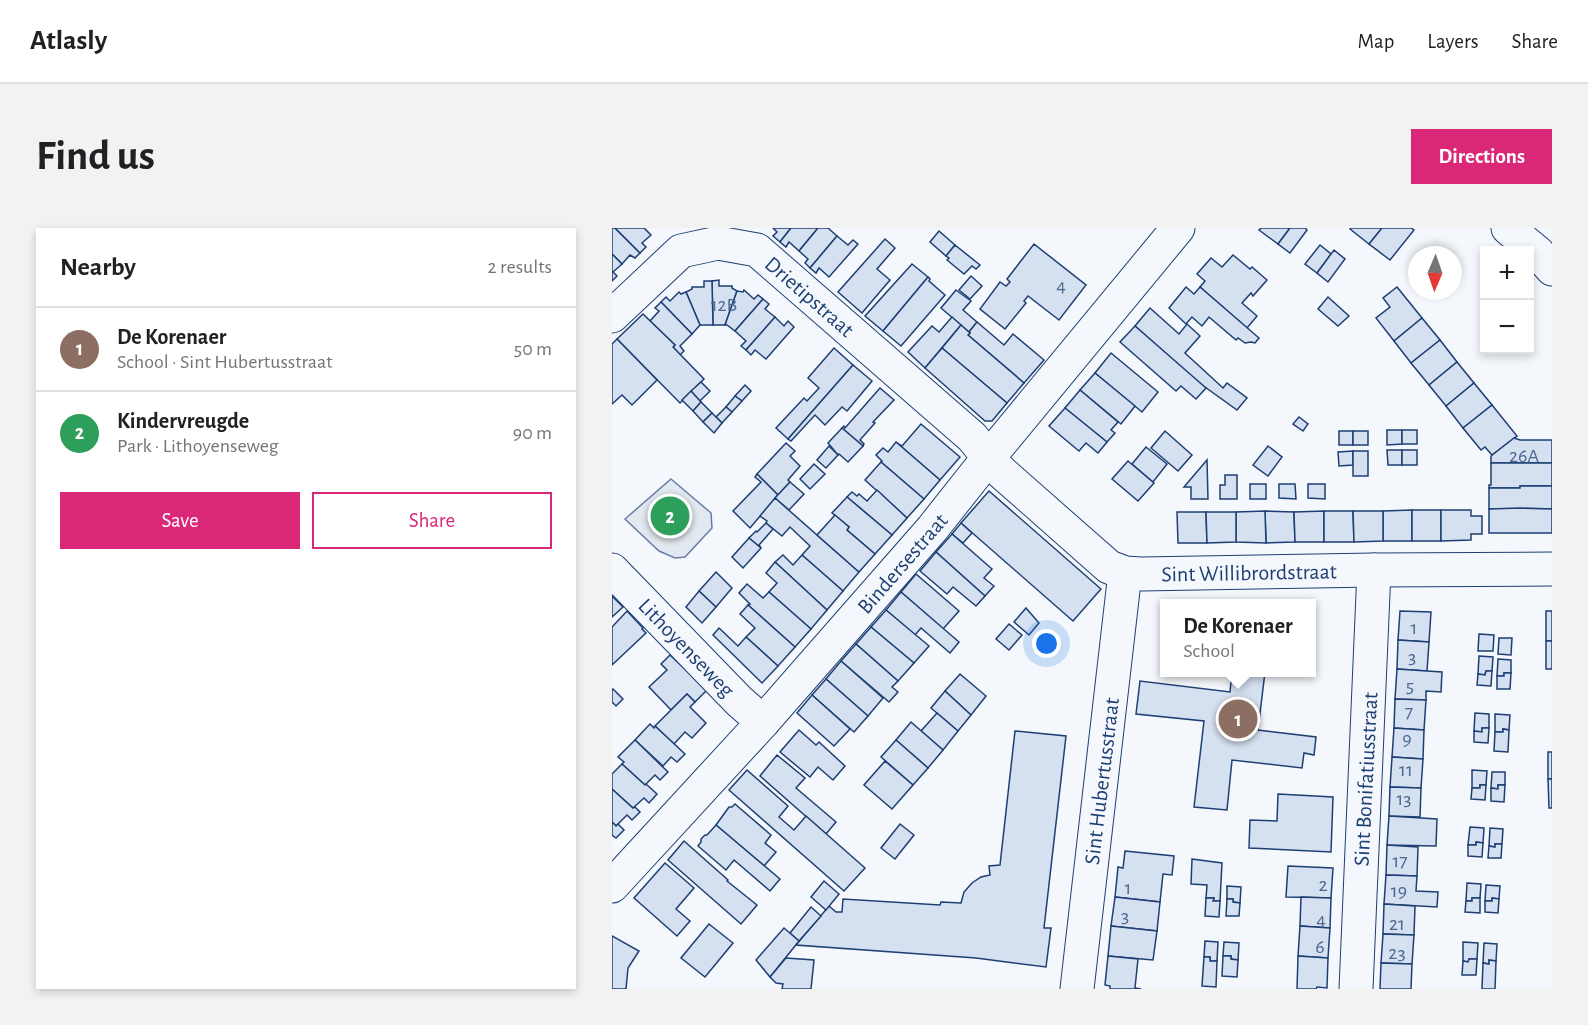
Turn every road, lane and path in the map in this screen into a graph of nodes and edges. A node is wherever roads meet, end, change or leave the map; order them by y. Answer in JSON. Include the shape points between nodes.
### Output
{"nodes":[{"id":1,"x":1178,"y":228,"type":"edge"},
{"id":2,"x":1508,"y":228,"type":"edge"},
{"id":3,"x":1552,"y":269,"type":"edge"},
{"id":4,"x":612,"y":316,"type":"edge"},
{"id":5,"x":989,"y":457,"type":"junction"},
{"id":6,"x":1552,"y":569,"type":"edge"},
{"id":7,"x":612,"y":570,"type":"edge"},
{"id":8,"x":1374,"y":570,"type":"junction"},
{"id":9,"x":1125,"y":573,"type":"junction"},
{"id":10,"x":763,"y":722,"type":"junction"},
{"id":11,"x":612,"y":886,"type":"edge"},
{"id":12,"x":1077,"y":989,"type":"edge"},
{"id":13,"x":1356,"y":989,"type":"edge"}],
"edges":[{"from":1,"to":5,"type":"street","name":"Bindersestraat"},
{"from":2,"to":3,"type":"street"},
{"from":4,"to":5,"type":"street","name":"Drietipstraat","via":[[681,251],[718,243],[757,250],[972,437]]},
{"from":5,"to":9,"type":"street","name":"Sint Willibrordstraat","via":[[1109,567]]},
{"from":5,"to":10,"type":"street","name":"Bindersestraat","via":[[932,529]]},
{"from":6,"to":8,"type":"street","name":"Sint Willibrordstraat"},
{"from":7,"to":10,"type":"street","name":"Lithoyenseweg"},
{"from":8,"to":9,"type":"street","name":"Sint Willibrordstraat"},
{"from":8,"to":13,"type":"street","name":"Sint Bonifatiusstraat"},
{"from":9,"to":12,"type":"street","name":"Sint Hubertusstraat"},
{"from":10,"to":11,"type":"street","name":"Bindersestraat"}]}
